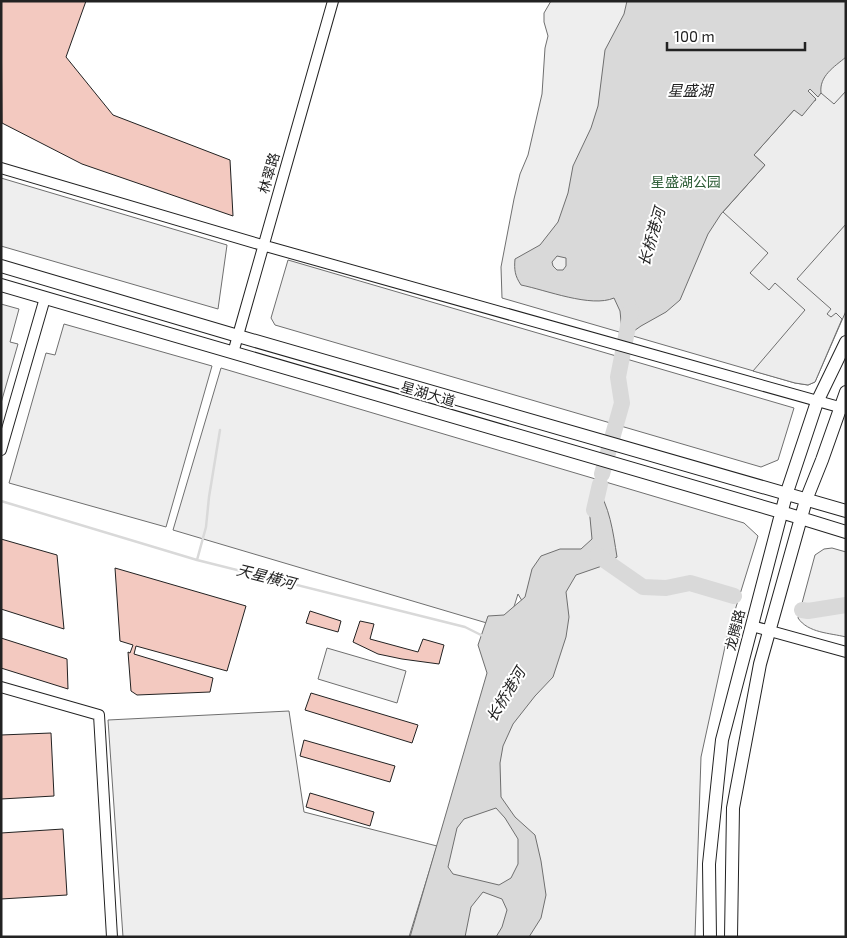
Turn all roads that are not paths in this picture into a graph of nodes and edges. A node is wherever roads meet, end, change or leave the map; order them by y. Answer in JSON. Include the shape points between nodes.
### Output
{"nodes":[{"id":1,"x":333,"y":1,"type":"edge"},
{"id":2,"x":1,"y":168,"type":"edge"},
{"id":3,"x":262,"y":244,"type":"junction"},
{"id":4,"x":1,"y":266,"type":"edge"},
{"id":5,"x":1,"y":285,"type":"edge"},
{"id":6,"x":45,"y":298,"type":"junction"},
{"id":7,"x":238,"y":336,"type":"junction"},
{"id":8,"x":846,"y":342,"type":"edge"},
{"id":9,"x":232,"y":353,"type":"junction"},
{"id":10,"x":846,"y":392,"type":"edge"},
{"id":11,"x":817,"y":402,"type":"junction"},
{"id":12,"x":842,"y":408,"type":"edge"},
{"id":13,"x":1,"y":450,"type":"edge"},
{"id":14,"x":786,"y":495,"type":"junction"},
{"id":15,"x":806,"y":500,"type":"junction"},
{"id":16,"x":846,"y":511,"type":"edge"},
{"id":17,"x":781,"y":512,"type":"junction"},
{"id":18,"x":801,"y":519,"type":"junction"},
{"id":19,"x":846,"y":532,"type":"edge"},
{"id":20,"x":752,"y":626,"type":"junction"},
{"id":21,"x":770,"y":631,"type":"junction"},
{"id":22,"x":846,"y":652,"type":"edge"},
{"id":23,"x":1,"y":687,"type":"edge"},
{"id":24,"x":112,"y":937,"type":"edge"},
{"id":25,"x":710,"y":937,"type":"edge"},
{"id":26,"x":731,"y":937,"type":"edge"}],
"edges":[{"from":1,"to":3,"type":"street","name":"林翠路"},
{"from":2,"to":3,"type":"street"},
{"from":3,"to":7,"type":"street","name":"林翠路"},
{"from":3,"to":11,"type":"street"},
{"from":4,"to":7,"type":"main road","name":"星湖大道"},
{"from":5,"to":6,"type":"main road","name":"星湖大道"},
{"from":6,"to":9,"type":"main road","name":"星湖大道"},
{"from":6,"to":13,"type":"street"},
{"from":7,"to":9,"type":"street","name":"林翠路"},
{"from":7,"to":14,"type":"main road","name":"星湖大道"},
{"from":8,"to":11,"type":"main road","name":"龙腾路"},
{"from":9,"to":17,"type":"main road","name":"星湖大道"},
{"from":10,"to":12,"type":"main road"},
{"from":11,"to":12,"type":"street"},
{"from":11,"to":14,"type":"main road","name":"龙腾路"},
{"from":12,"to":15,"type":"main road"},
{"from":14,"to":15,"type":"main road","name":"星湖大道"},
{"from":14,"to":17,"type":"main road","name":"龙腾路"},
{"from":15,"to":16,"type":"main road","name":"星湖大道"},
{"from":15,"to":18,"type":"main road"},
{"from":17,"to":18,"type":"main road","name":"星湖大道"},
{"from":17,"to":20,"type":"main road","name":"龙腾路"},
{"from":18,"to":19,"type":"main road","name":"星湖大道"},
{"from":18,"to":21,"type":"main road"},
{"from":20,"to":21,"type":"street"},
{"from":20,"to":25,"type":"main road","name":"龙腾路","via":[[722,740],[709,864]]},
{"from":21,"to":22,"type":"street"},
{"from":21,"to":26,"type":"main road","via":[[760,664],[733,808]]},
{"from":23,"to":24,"type":"street","via":[[98,715]]}]}
